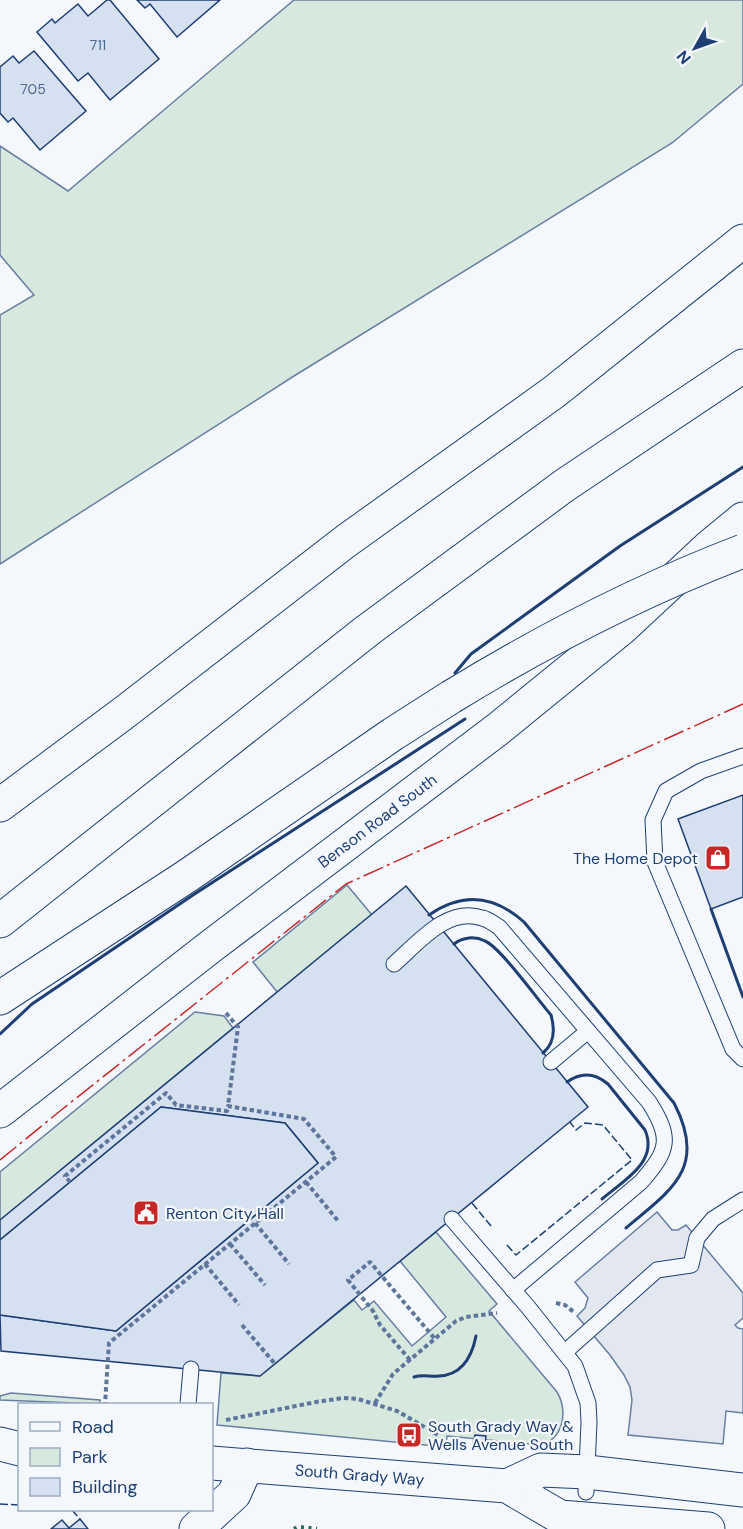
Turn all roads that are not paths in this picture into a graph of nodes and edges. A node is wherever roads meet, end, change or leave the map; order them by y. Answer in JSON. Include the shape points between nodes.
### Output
{"nodes":[{"id":1,"x":743,"y":241,"type":"edge"},
{"id":2,"x":743,"y":267,"type":"edge"},
{"id":3,"x":743,"y":366,"type":"edge"},
{"id":4,"x":554,"y":392,"type":"junction"},
{"id":5,"x":743,"y":519,"type":"edge"},
{"id":6,"x":743,"y":551,"type":"edge"},
{"id":7,"x":743,"y":756,"type":"edge"},
{"id":8,"x":0,"y":805,"type":"edge"},
{"id":9,"x":0,"y":921,"type":"edge"},
{"id":10,"x":394,"y":964,"type":"dead end"},
{"id":11,"x":0,"y":998,"type":"edge"},
{"id":12,"x":588,"y":1031,"type":"junction"},
{"id":13,"x":743,"y":1059,"type":"edge"},
{"id":14,"x":551,"y":1062,"type":"dead end"},
{"id":15,"x":0,"y":1111,"type":"edge"},
{"id":16,"x":743,"y":1200,"type":"edge"},
{"id":17,"x":452,"y":1219,"type":"dead end"},
{"id":18,"x":513,"y":1290,"type":"junction"},
{"id":19,"x":565,"y":1352,"type":"junction"},
{"id":20,"x":191,"y":1370,"type":"dead end"},
{"id":21,"x":188,"y":1403,"type":"edge"},
{"id":22,"x":0,"y":1444,"type":"edge"},
{"id":23,"x":18,"y":1448,"type":"edge"},
{"id":24,"x":18,"y":1454,"type":"edge"},
{"id":25,"x":0,"y":1458,"type":"edge"},
{"id":26,"x":213,"y":1462,"type":"edge"},
{"id":27,"x":247,"y":1465,"type":"junction"},
{"id":28,"x":586,"y":1482,"type":"junction"},
{"id":29,"x":507,"y":1486,"type":"junction"},
{"id":30,"x":743,"y":1490,"type":"edge"},
{"id":31,"x":196,"y":1529,"type":"edge"},
{"id":32,"x":708,"y":1529,"type":"edge"}],
"edges":[{"from":1,"to":4,"type":"main road"},
{"from":2,"to":4,"type":"main road"},
{"from":3,"to":9,"type":"main road","via":[[565,485],[368,630]]},
{"from":4,"to":8,"type":"main road","via":[[346,541]]},
{"from":5,"to":15,"type":"main road","name":"Benson Road South","via":[[622,628],[498,729]]},
{"from":6,"to":11,"type":"main road","bridge":true,"via":[[606,610],[506,663],[393,734],[187,876]]},
{"from":7,"to":13,"type":"lane","via":[[701,771],[666,790],[653,820],[655,862],[733,1049]]},
{"from":10,"to":12,"type":"lane","via":[[451,919],[465,915],[482,918],[499,927]]},
{"from":12,"to":14,"type":"lane"},
{"from":12,"to":18,"type":"lane","via":[[661,1121],[665,1140],[659,1161],[641,1182]]},
{"from":16,"to":19,"type":"lane","via":[[713,1219],[697,1238],[691,1265],[657,1270]]},
{"from":17,"to":18,"type":"lane"},
{"from":18,"to":19,"type":"lane"},
{"from":19,"to":28,"type":"lane","via":[[575,1366],[588,1403]]},
{"from":20,"to":21,"type":"lane"},
{"from":22,"to":23,"type":"main road"},
{"from":24,"to":25,"type":"main road"},
{"from":26,"to":27,"type":"main road","name":"South Grady Way"},
{"from":27,"to":29,"type":"main road","name":"South Grady Way"},
{"from":27,"to":31,"type":"main road","via":[[234,1494]]},
{"from":28,"to":29,"type":"main road","name":"South Grady Way","via":[[542,1470]]},
{"from":28,"to":30,"type":"main road","name":"South Grady Way"},
{"from":29,"to":32,"type":"main road","name":"South Grady Way","via":[[560,1516]]}]}
